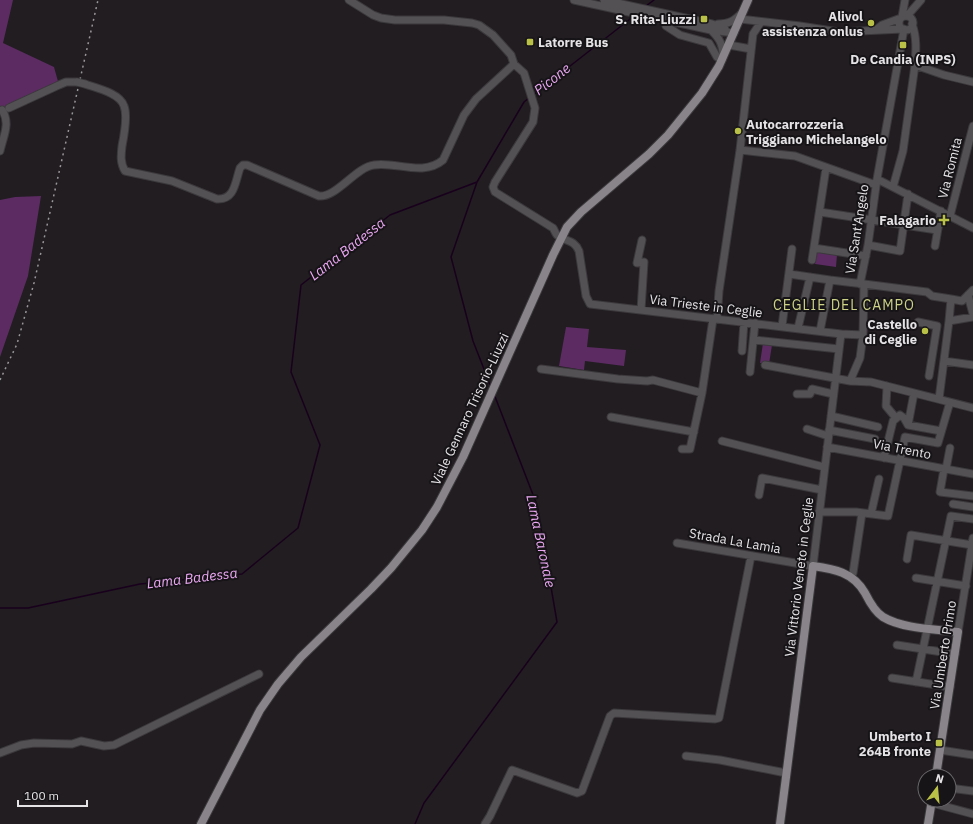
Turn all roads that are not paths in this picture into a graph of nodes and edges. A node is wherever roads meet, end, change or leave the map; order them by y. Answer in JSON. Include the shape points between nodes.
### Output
{"nodes":[{"id":1,"x":349,"y":0,"type":"edge"},
{"id":2,"x":574,"y":0,"type":"edge"},
{"id":3,"x":604,"y":0,"type":"edge"},
{"id":4,"x":748,"y":0,"type":"edge"},
{"id":5,"x":906,"y":0,"type":"edge"},
{"id":6,"x":921,"y":0,"type":"edge"},
{"id":7,"x":914,"y":8,"type":"junction"},
{"id":8,"x":744,"y":11,"type":"junction"},
{"id":9,"x":903,"y":17,"type":"junction"},
{"id":10,"x":740,"y":20,"type":"junction"},
{"id":11,"x":686,"y":22,"type":"junction"},
{"id":12,"x":761,"y":22,"type":"junction"},
{"id":13,"x":912,"y":24,"type":"junction"},
{"id":14,"x":666,"y":26,"type":"dead end"},
{"id":15,"x":711,"y":27,"type":"junction"},
{"id":16,"x":877,"y":29,"type":"junction"},
{"id":17,"x":903,"y":29,"type":"junction"},
{"id":18,"x":734,"y":33,"type":"junction"},
{"id":19,"x":729,"y":45,"type":"junction"},
{"id":20,"x":751,"y":49,"type":"junction"},
{"id":21,"x":722,"y":58,"type":"junction"},
{"id":22,"x":514,"y":64,"type":"junction"},
{"id":23,"x":915,"y":65,"type":"junction"},
{"id":24,"x":973,"y":82,"type":"edge"},
{"id":25,"x":973,"y":126,"type":"edge"},
{"id":26,"x":0,"y":150,"type":"edge"},
{"id":27,"x":740,"y":150,"type":"junction"},
{"id":28,"x":826,"y":168,"type":"junction"},
{"id":29,"x":877,"y":182,"type":"junction"},
{"id":30,"x":893,"y":187,"type":"junction"},
{"id":31,"x":908,"y":194,"type":"junction"},
{"id":32,"x":940,"y":211,"type":"junction"},
{"id":33,"x":820,"y":212,"type":"junction"},
{"id":34,"x":950,"y":216,"type":"junction"},
{"id":35,"x":872,"y":221,"type":"junction"},
{"id":36,"x":903,"y":225,"type":"junction"},
{"id":37,"x":973,"y":228,"type":"edge"},
{"id":38,"x":938,"y":230,"type":"junction"},
{"id":39,"x":562,"y":237,"type":"junction"},
{"id":40,"x":642,"y":240,"type":"dead end"},
{"id":41,"x":868,"y":245,"type":"junction"},
{"id":42,"x":935,"y":246,"type":"dead end"},
{"id":43,"x":814,"y":248,"type":"junction"},
{"id":44,"x":792,"y":249,"type":"dead end"},
{"id":45,"x":866,"y":256,"type":"junction"},
{"id":46,"x":812,"y":260,"type":"dead end"},
{"id":47,"x":789,"y":274,"type":"junction"},
{"id":48,"x":810,"y":277,"type":"junction"},
{"id":49,"x":830,"y":280,"type":"junction"},
{"id":50,"x":862,"y":284,"type":"junction"},
{"id":51,"x":971,"y":293,"type":"edge"},
{"id":52,"x":951,"y":299,"type":"junction"},
{"id":53,"x":641,"y":310,"type":"junction"},
{"id":54,"x":973,"y":316,"type":"edge"},
{"id":55,"x":715,"y":319,"type":"junction"},
{"id":56,"x":949,"y":321,"type":"junction"},
{"id":57,"x":744,"y":322,"type":"junction"},
{"id":58,"x":918,"y":322,"type":"dead end"},
{"id":59,"x":755,"y":323,"type":"junction"},
{"id":60,"x":782,"y":326,"type":"junction"},
{"id":61,"x":937,"y":326,"type":"junction"},
{"id":62,"x":798,"y":328,"type":"junction"},
{"id":63,"x":820,"y":331,"type":"junction"},
{"id":64,"x":841,"y":334,"type":"junction"},
{"id":65,"x":863,"y":335,"type":"junction"},
{"id":66,"x":754,"y":340,"type":"junction"},
{"id":67,"x":839,"y":349,"type":"junction"},
{"id":68,"x":742,"y":351,"type":"dead end"},
{"id":69,"x":944,"y":361,"type":"junction"},
{"id":70,"x":973,"y":365,"type":"edge"},
{"id":71,"x":765,"y":366,"type":"dead end"},
{"id":72,"x":541,"y":369,"type":"dead end"},
{"id":73,"x":750,"y":372,"type":"dead end"},
{"id":74,"x":929,"y":376,"type":"dead end"},
{"id":75,"x":835,"y":379,"type":"junction"},
{"id":76,"x":850,"y":381,"type":"junction"},
{"id":77,"x":887,"y":386,"type":"junction"},
{"id":78,"x":702,"y":393,"type":"junction"},
{"id":79,"x":914,"y":393,"type":"junction"},
{"id":80,"x":797,"y":394,"type":"dead end"},
{"id":81,"x":834,"y":394,"type":"junction"},
{"id":82,"x":939,"y":399,"type":"junction"},
{"id":83,"x":950,"y":402,"type":"junction"},
{"id":84,"x":973,"y":408,"type":"edge"},
{"id":85,"x":611,"y":416,"type":"dead end"},
{"id":86,"x":831,"y":416,"type":"junction"},
{"id":87,"x":896,"y":418,"type":"junction"},
{"id":88,"x":908,"y":425,"type":"junction"},
{"id":89,"x":878,"y":427,"type":"dead end"},
{"id":90,"x":807,"y":430,"type":"dead end"},
{"id":91,"x":941,"y":431,"type":"junction"},
{"id":92,"x":694,"y":432,"type":"junction"},
{"id":93,"x":828,"y":433,"type":"junction"},
{"id":94,"x":875,"y":439,"type":"dead end"},
{"id":95,"x":722,"y":441,"type":"dead end"},
{"id":96,"x":827,"y":447,"type":"junction"},
{"id":97,"x":950,"y":448,"type":"dead end"},
{"id":98,"x":682,"y":449,"type":"dead end"},
{"id":99,"x":884,"y":458,"type":"junction"},
{"id":100,"x":900,"y":461,"type":"junction"},
{"id":101,"x":824,"y":467,"type":"junction"},
{"id":102,"x":945,"y":469,"type":"junction"},
{"id":103,"x":973,"y":474,"type":"edge"},
{"id":104,"x":879,"y":478,"type":"dead end"},
{"id":105,"x":822,"y":490,"type":"junction"},
{"id":106,"x":759,"y":495,"type":"dead end"},
{"id":107,"x":973,"y":496,"type":"edge"},
{"id":108,"x":954,"y":504,"type":"dead end"},
{"id":109,"x":973,"y":507,"type":"edge"},
{"id":110,"x":819,"y":512,"type":"junction"},
{"id":111,"x":862,"y":513,"type":"junction"},
{"id":112,"x":871,"y":514,"type":"junction"},
{"id":113,"x":973,"y":519,"type":"edge"},
{"id":114,"x":946,"y":540,"type":"junction"},
{"id":115,"x":973,"y":541,"type":"edge"},
{"id":116,"x":677,"y":543,"type":"dead end"},
{"id":117,"x":751,"y":556,"type":"junction"},
{"id":118,"x":907,"y":559,"type":"dead end"},
{"id":119,"x":813,"y":566,"type":"junction"},
{"id":120,"x":850,"y":576,"type":"junction"},
{"id":121,"x":916,"y":578,"type":"dead end"},
{"id":122,"x":937,"y":581,"type":"junction"},
{"id":123,"x":965,"y":588,"type":"junction"},
{"id":124,"x":973,"y":592,"type":"edge"},
{"id":125,"x":927,"y":628,"type":"junction"},
{"id":126,"x":958,"y":632,"type":"junction"},
{"id":127,"x":897,"y":645,"type":"dead end"},
{"id":128,"x":923,"y":650,"type":"junction"},
{"id":129,"x":954,"y":654,"type":"junction"},
{"id":130,"x":259,"y":674,"type":"dead end"},
{"id":131,"x":892,"y":678,"type":"dead end"},
{"id":132,"x":916,"y":682,"type":"junction"},
{"id":133,"x":950,"y":687,"type":"junction"},
{"id":134,"x":940,"y":750,"type":"junction"},
{"id":135,"x":0,"y":753,"type":"edge"},
{"id":136,"x":973,"y":755,"type":"edge"},
{"id":137,"x":686,"y":756,"type":"dead end"},
{"id":138,"x":937,"y":768,"type":"edge"},
{"id":139,"x":786,"y":773,"type":"junction"},
{"id":140,"x":957,"y":789,"type":"edge"},
{"id":141,"x":973,"y":791,"type":"edge"},
{"id":142,"x":931,"y":808,"type":"edge"},
{"id":143,"x":954,"y":808,"type":"edge"},
{"id":144,"x":973,"y":814,"type":"edge"},
{"id":145,"x":201,"y":824,"type":"edge"},
{"id":146,"x":485,"y":824,"type":"edge"},
{"id":147,"x":780,"y":824,"type":"edge"},
{"id":148,"x":928,"y":824,"type":"edge"}],
"edges":[{"from":1,"to":22,"type":"street","via":[[381,18],[444,20],[480,25],[512,55]]},
{"from":2,"to":11,"type":"street"},
{"from":3,"to":11,"type":"street"},
{"from":4,"to":8,"type":"main road","name":"Viale Gennaro Trisorio-Liuzzi"},
{"from":5,"to":7,"type":"street"},
{"from":5,"to":9,"type":"street"},
{"from":6,"to":7,"type":"street"},
{"from":7,"to":9,"type":"street"},
{"from":8,"to":10,"type":"main road","name":"Viale Gennaro Trisorio-Liuzzi"},
{"from":8,"to":15,"type":"street","via":[[732,22]]},
{"from":9,"to":13,"type":"street","via":[[912,19]]},
{"from":9,"to":16,"type":"street"},
{"from":9,"to":17,"type":"street","via":[[899,24]]},
{"from":10,"to":12,"type":"street"},
{"from":10,"to":18,"type":"main road","name":"Viale Gennaro Trisorio-Liuzzi"},
{"from":11,"to":15,"type":"street"},
{"from":12,"to":16,"type":"street","via":[[839,32]]},
{"from":12,"to":20,"type":"street","via":[[753,34]]},
{"from":13,"to":17,"type":"street","via":[[909,28]]},
{"from":13,"to":23,"type":"street","via":[[915,33]]},
{"from":14,"to":21,"type":"street","via":[[680,35],[709,43],[717,57]]},
{"from":15,"to":18,"type":"street"},
{"from":15,"to":21,"type":"street","via":[[723,46]]},
{"from":16,"to":17,"type":"street"},
{"from":17,"to":29,"type":"street","name":"Via Sant'Angelo"},
{"from":18,"to":19,"type":"main road","name":"Viale Gennaro Trisorio-Liuzzi"},
{"from":19,"to":20,"type":"street"},
{"from":19,"to":21,"type":"main road","name":"Viale Gennaro Trisorio-Liuzzi"},
{"from":20,"to":27,"type":"street"},
{"from":21,"to":39,"type":"main road","name":"Viale Gennaro Trisorio-Liuzzi","via":[[702,93],[668,135],[581,212],[567,227]]},
{"from":22,"to":26,"type":"street","via":[[476,99],[464,115],[443,160],[438,164],[417,168],[374,164],[323,197],[247,165],[240,168],[232,193],[223,200],[172,181],[124,171],[121,154],[126,120],[124,106],[118,98],[106,91],[81,83],[66,82],[6,109],[7,123]]},
{"from":22,"to":39,"type":"street","via":[[524,73],[535,108],[533,122],[493,187],[495,192],[553,228],[557,235]]},
{"from":23,"to":24,"type":"street","via":[[944,76]]},
{"from":23,"to":30,"type":"street","via":[[903,151]]},
{"from":25,"to":34,"type":"street","name":"Via Romita"},
{"from":27,"to":28,"type":"street","via":[[795,156]]},
{"from":27,"to":55,"type":"street"},
{"from":28,"to":29,"type":"street"},
{"from":28,"to":33,"type":"street"},
{"from":29,"to":30,"type":"street"},
{"from":29,"to":35,"type":"street","name":"Via Sant'Angelo"},
{"from":30,"to":31,"type":"street"},
{"from":31,"to":32,"type":"street"},
{"from":31,"to":36,"type":"street"},
{"from":32,"to":34,"type":"street"},
{"from":32,"to":38,"type":"street"},
{"from":33,"to":35,"type":"street"},
{"from":33,"to":43,"type":"street"},
{"from":34,"to":37,"type":"street"},
{"from":35,"to":36,"type":"street"},
{"from":35,"to":41,"type":"street","name":"Via Sant'Angelo"},
{"from":36,"to":38,"type":"street"},
{"from":36,"to":41,"type":"street","via":[[900,251]]},
{"from":38,"to":42,"type":"street"},
{"from":39,"to":53,"type":"street","name":"Via Trieste in Ceglie","via":[[577,246],[586,296],[590,304]]},
{"from":39,"to":145,"type":"main road","name":"Viale Gennaro Trisorio-Liuzzi","via":[[454,476],[422,530],[391,568],[301,657],[278,684],[257,716]]},
{"from":40,"to":53,"type":"street","via":[[638,263],[644,262]]},
{"from":41,"to":45,"type":"street","name":"Via Sant'Angelo"},
{"from":43,"to":45,"type":"street"},
{"from":43,"to":46,"type":"street"},
{"from":44,"to":47,"type":"street"},
{"from":45,"to":50,"type":"street","name":"Via Sant'Angelo"},
{"from":47,"to":48,"type":"street"},
{"from":47,"to":60,"type":"street"},
{"from":48,"to":49,"type":"street"},
{"from":48,"to":62,"type":"street"},
{"from":49,"to":50,"type":"street"},
{"from":49,"to":63,"type":"street"},
{"from":50,"to":52,"type":"street","via":[[927,292],[932,296]]},
{"from":50,"to":65,"type":"street","name":"Via Sant'Angelo"},
{"from":51,"to":52,"type":"street","via":[[962,301]]},
{"from":51,"to":54,"type":"street"},
{"from":52,"to":56,"type":"street"},
{"from":53,"to":55,"type":"street","name":"Via Trieste in Ceglie"},
{"from":54,"to":56,"type":"street"},
{"from":55,"to":57,"type":"street","name":"Via Trieste in Ceglie"},
{"from":55,"to":78,"type":"street"},
{"from":56,"to":61,"type":"street"},
{"from":56,"to":69,"type":"street"},
{"from":57,"to":59,"type":"street","name":"Via Trieste in Ceglie"},
{"from":57,"to":68,"type":"street"},
{"from":58,"to":61,"type":"street"},
{"from":59,"to":60,"type":"street","name":"Via Trieste in Ceglie"},
{"from":59,"to":66,"type":"street"},
{"from":60,"to":62,"type":"street","name":"Via Trieste in Ceglie"},
{"from":61,"to":74,"type":"street"},
{"from":62,"to":63,"type":"street","name":"Via Trieste in Ceglie"},
{"from":63,"to":64,"type":"street","name":"Via Trieste in Ceglie"},
{"from":64,"to":65,"type":"street","name":"Via Trieste in Ceglie"},
{"from":64,"to":67,"type":"street","name":"Via Vittorio Veneto in Ceglie"},
{"from":65,"to":76,"type":"street","name":"Via Sant'Angelo","via":[[860,358]]},
{"from":66,"to":67,"type":"street"},
{"from":66,"to":73,"type":"street"},
{"from":67,"to":75,"type":"street","name":"Via Vittorio Veneto in Ceglie"},
{"from":69,"to":70,"type":"street"},
{"from":69,"to":82,"type":"street"},
{"from":71,"to":75,"type":"street"},
{"from":72,"to":78,"type":"street","via":[[647,382],[653,380]]},
{"from":75,"to":76,"type":"street"},
{"from":75,"to":81,"type":"street","name":"Via Vittorio Veneto in Ceglie"},
{"from":76,"to":77,"type":"street"},
{"from":77,"to":79,"type":"street"},
{"from":77,"to":87,"type":"street","via":[[886,406]]},
{"from":78,"to":92,"type":"street"},
{"from":79,"to":82,"type":"street"},
{"from":79,"to":88,"type":"street"},
{"from":80,"to":81,"type":"street","via":[[810,394],[812,388]]},
{"from":81,"to":86,"type":"street","name":"Via Vittorio Veneto in Ceglie"},
{"from":82,"to":83,"type":"street"},
{"from":83,"to":84,"type":"street"},
{"from":83,"to":91,"type":"street"},
{"from":85,"to":92,"type":"street"},
{"from":86,"to":89,"type":"street"},
{"from":86,"to":93,"type":"street","name":"Via Vittorio Veneto in Ceglie"},
{"from":87,"to":88,"type":"street","via":[[900,415]]},
{"from":87,"to":99,"type":"street","via":[[892,423]]},
{"from":88,"to":91,"type":"street"},
{"from":90,"to":93,"type":"street"},
{"from":91,"to":100,"type":"street","via":[[938,443],[905,437]]},
{"from":92,"to":98,"type":"street","via":[[690,449]]},
{"from":93,"to":94,"type":"street"},
{"from":93,"to":96,"type":"street","name":"Via Vittorio Veneto in Ceglie"},
{"from":95,"to":101,"type":"street"},
{"from":96,"to":99,"type":"street","name":"Via Trento"},
{"from":96,"to":101,"type":"street","name":"Via Vittorio Veneto in Ceglie"},
{"from":97,"to":102,"type":"street"},
{"from":99,"to":100,"type":"street","name":"Via Trento"},
{"from":100,"to":102,"type":"street","name":"Via Trento"},
{"from":100,"to":112,"type":"street","via":[[888,516]]},
{"from":101,"to":105,"type":"street","name":"Via Vittorio Veneto in Ceglie"},
{"from":102,"to":103,"type":"street","name":"Via Trento"},
{"from":102,"to":107,"type":"street","via":[[940,492]]},
{"from":104,"to":112,"type":"street"},
{"from":105,"to":106,"type":"street","via":[[762,478]]},
{"from":105,"to":110,"type":"street","name":"Via Vittorio Veneto in Ceglie"},
{"from":108,"to":109,"type":"street"},
{"from":110,"to":111,"type":"street"},
{"from":110,"to":119,"type":"street","name":"Via Vittorio Veneto in Ceglie"},
{"from":111,"to":112,"type":"street"},
{"from":111,"to":120,"type":"street","via":[[853,573]]},
{"from":113,"to":114,"type":"street","via":[[950,516]]},
{"from":114,"to":115,"type":"street"},
{"from":114,"to":118,"type":"street","via":[[911,535]]},
{"from":114,"to":122,"type":"street"},
{"from":115,"to":123,"type":"street","name":"Via Umberto Primo"},
{"from":116,"to":117,"type":"street","name":"Strada La Lamia"},
{"from":117,"to":119,"type":"street","name":"Strada La Lamia"},
{"from":117,"to":146,"type":"street","via":[[719,718],[676,718],[614,713],[610,716],[582,791],[577,793],[512,770]]},
{"from":119,"to":120,"type":"main road","via":[[834,569]]},
{"from":119,"to":139,"type":"main road","name":"Via Vittorio Veneto in Ceglie"},
{"from":120,"to":125,"type":"main road","via":[[882,616],[895,623]]},
{"from":121,"to":122,"type":"street"},
{"from":122,"to":123,"type":"street"},
{"from":122,"to":125,"type":"street"},
{"from":123,"to":124,"type":"street"},
{"from":123,"to":126,"type":"street","name":"Via Umberto Primo"},
{"from":125,"to":126,"type":"main road"},
{"from":125,"to":128,"type":"street"},
{"from":126,"to":129,"type":"main road","name":"Via Umberto Primo"},
{"from":127,"to":128,"type":"street"},
{"from":128,"to":129,"type":"street"},
{"from":128,"to":132,"type":"street"},
{"from":129,"to":133,"type":"main road","name":"Via Umberto Primo"},
{"from":130,"to":135,"type":"street","via":[[114,745],[104,746],[81,741],[68,744],[34,743],[21,744]]},
{"from":131,"to":132,"type":"street"},
{"from":132,"to":133,"type":"street"},
{"from":133,"to":134,"type":"main road","name":"Via Umberto Primo"},
{"from":134,"to":136,"type":"street"},
{"from":134,"to":138,"type":"main road","name":"Via Umberto Primo"},
{"from":137,"to":139,"type":"street"},
{"from":139,"to":147,"type":"main road","name":"Via Vittorio Veneto in Ceglie"},
{"from":140,"to":141,"type":"street"},
{"from":142,"to":148,"type":"main road"},
{"from":143,"to":144,"type":"street"}]}
